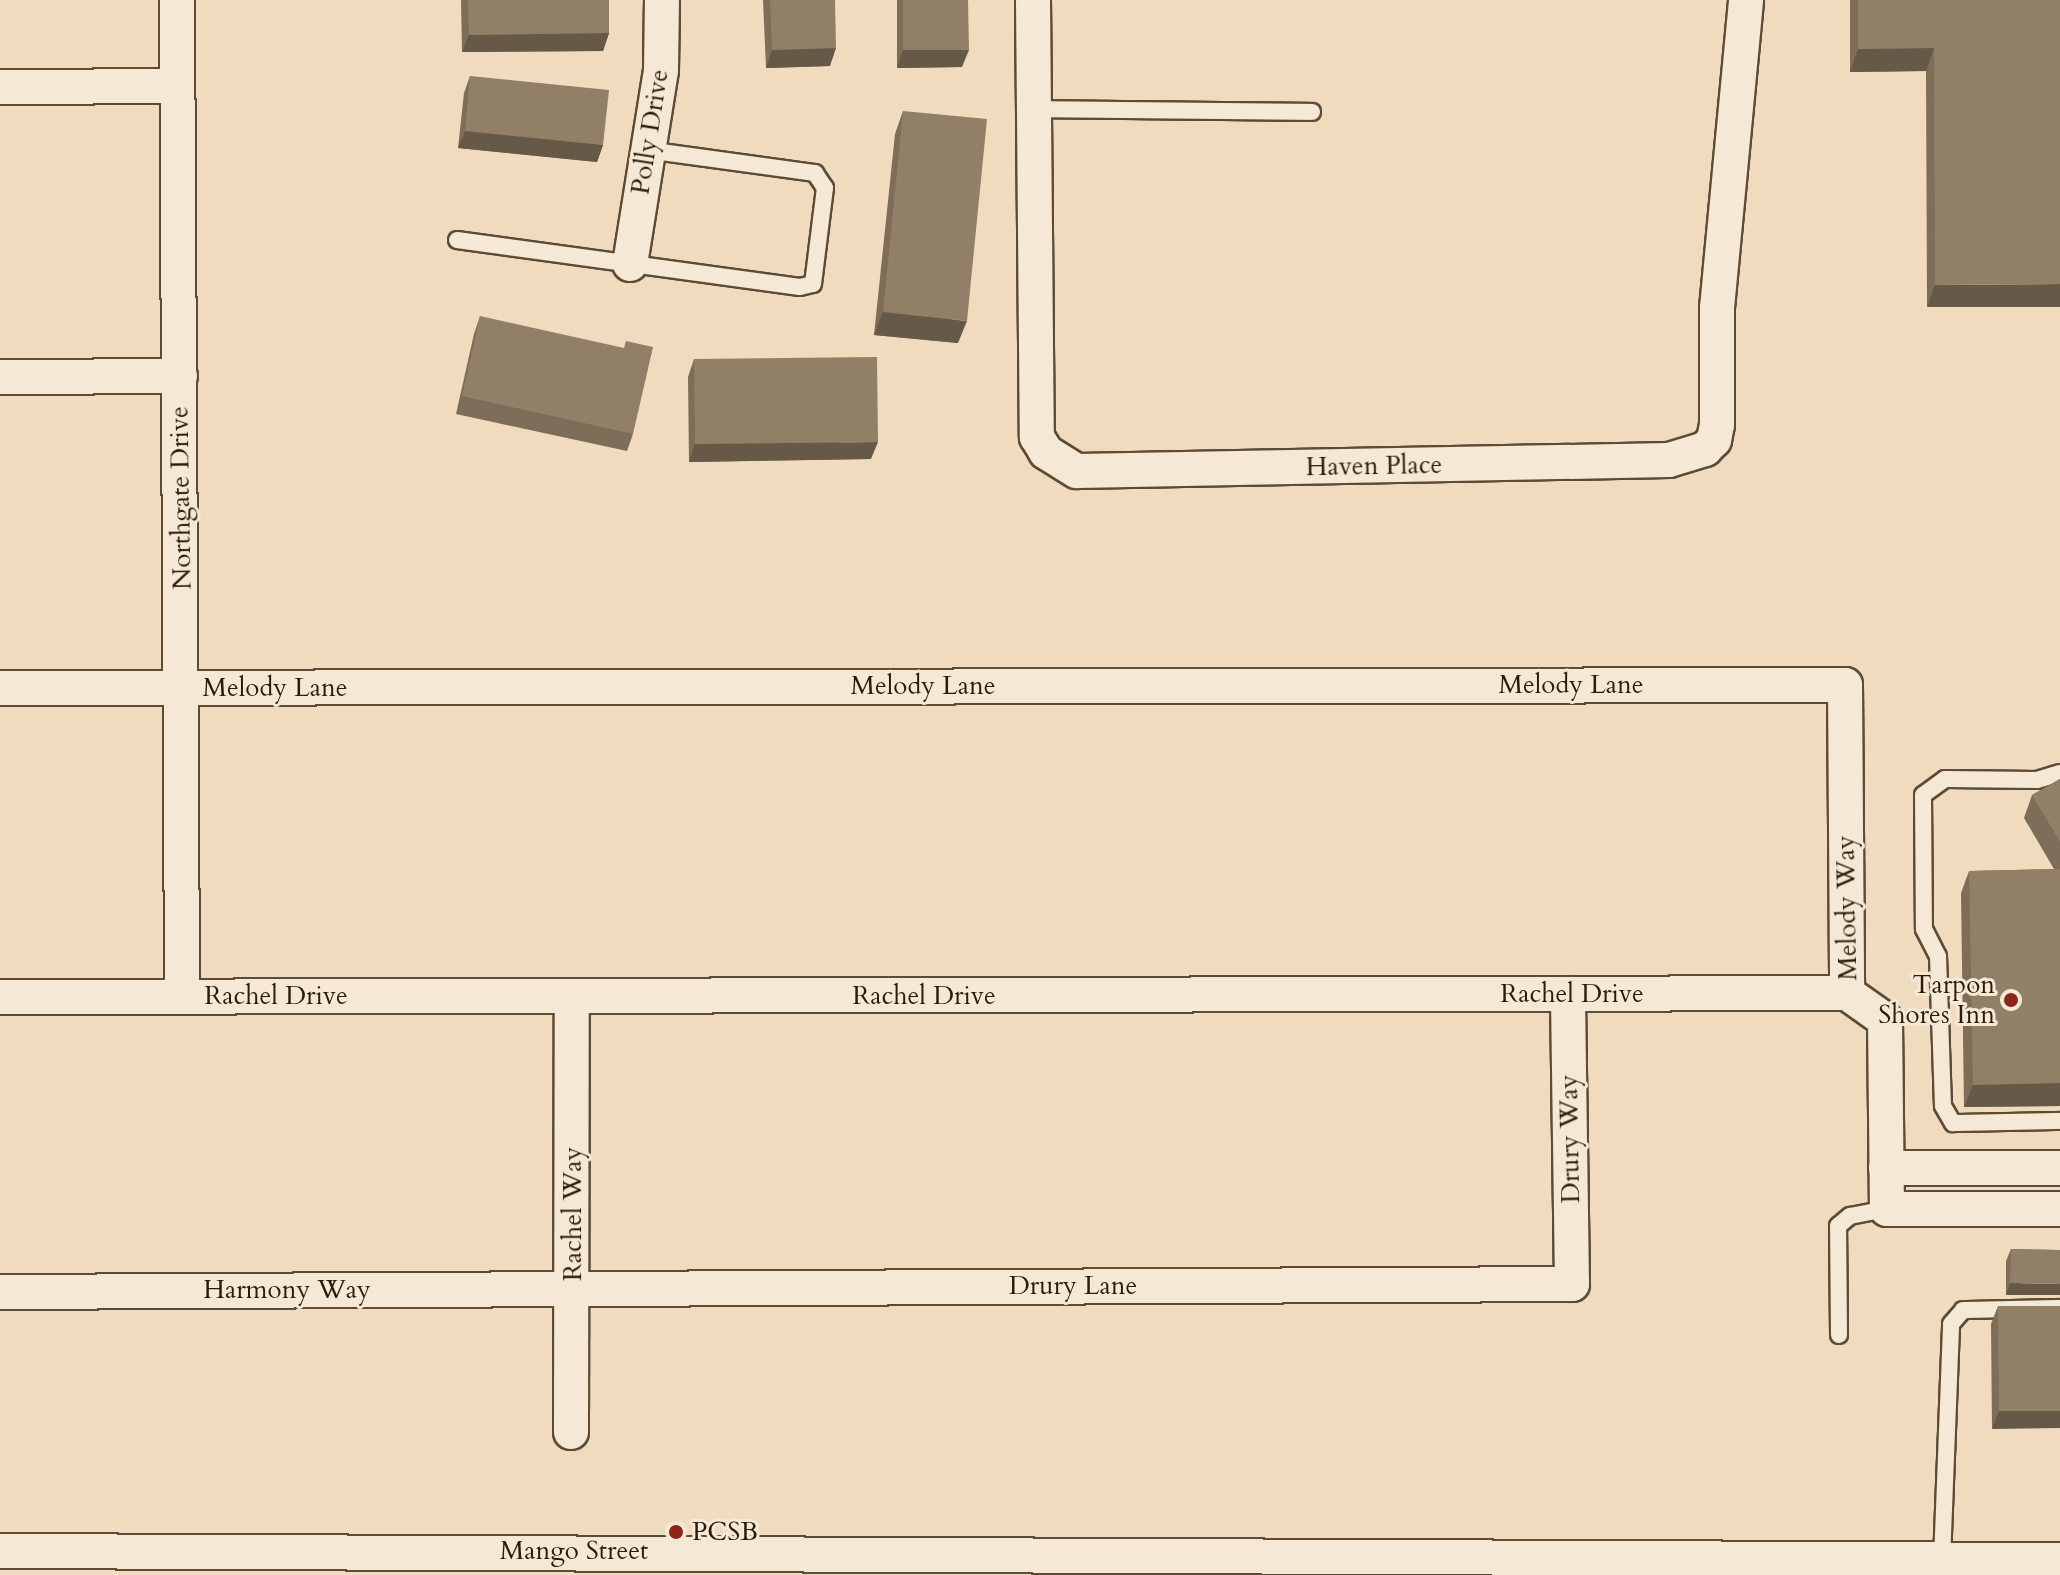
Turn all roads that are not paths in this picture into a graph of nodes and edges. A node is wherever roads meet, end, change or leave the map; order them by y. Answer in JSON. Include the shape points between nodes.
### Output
{"nodes":[{"id":1,"x":177,"y":0,"type":"edge"},
{"id":2,"x":662,"y":0,"type":"edge"},
{"id":3,"x":1033,"y":0,"type":"edge"},
{"id":4,"x":1746,"y":0,"type":"edge"},
{"id":5,"x":177,"y":86,"type":"junction"},
{"id":6,"x":0,"y":87,"type":"edge"},
{"id":7,"x":1033,"y":109,"type":"junction"},
{"id":8,"x":1312,"y":112,"type":"dead end"},
{"id":9,"x":648,"y":150,"type":"junction"},
{"id":10,"x":457,"y":240,"type":"dead end"},
{"id":11,"x":630,"y":264,"type":"junction"},
{"id":12,"x":180,"y":376,"type":"junction"},
{"id":13,"x":0,"y":377,"type":"edge"},
{"id":14,"x":1845,"y":685,"type":"joint"},
{"id":15,"x":0,"y":688,"type":"edge"},
{"id":16,"x":183,"y":688,"type":"junction"},
{"id":17,"x":2060,"y":773,"type":"edge"},
{"id":18,"x":1847,"y":993,"type":"junction"},
{"id":19,"x":1568,"y":994,"type":"junction"},
{"id":20,"x":182,"y":996,"type":"junction"},
{"id":21,"x":0,"y":997,"type":"edge"},
{"id":22,"x":572,"y":997,"type":"junction"},
{"id":23,"x":2060,"y":1121,"type":"edge"},
{"id":24,"x":1886,"y":1168,"type":"junction"},
{"id":25,"x":2060,"y":1168,"type":"edge"},
{"id":26,"x":1887,"y":1209,"type":"junction"},
{"id":27,"x":2060,"y":1209,"type":"edge"},
{"id":28,"x":1572,"y":1284,"type":"joint"},
{"id":29,"x":574,"y":1288,"type":"junction"},
{"id":30,"x":0,"y":1292,"type":"edge"},
{"id":31,"x":2060,"y":1308,"type":"edge"},
{"id":32,"x":1839,"y":1335,"type":"dead end"},
{"id":33,"x":571,"y":1432,"type":"dead end"},
{"id":34,"x":0,"y":1551,"type":"edge"},
{"id":35,"x":2060,"y":1560,"type":"edge"},
{"id":36,"x":1942,"y":1561,"type":"junction"},
{"id":37,"x":521,"y":1563,"type":"edge"},
{"id":38,"x":1439,"y":1564,"type":"edge"},
{"id":39,"x":1631,"y":1568,"type":"edge"}],
"edges":[{"from":1,"to":5,"type":"street","name":"Northgate Drive"},
{"from":2,"to":9,"type":"street","name":"Polly Drive","via":[[661,70]]},
{"from":3,"to":7,"type":"street","name":"Haven Place"},
{"from":4,"to":7,"type":"street","name":"Haven Place","via":[[1717,308],[1717,425],[1714,440],[1705,449],[1669,460],[1077,471],[1046,452],[1037,437]]},
{"from":5,"to":6,"type":"street"},
{"from":5,"to":12,"type":"street","name":"Northgate Drive"},
{"from":7,"to":8,"type":"lane"},
{"from":9,"to":11,"type":"street","name":"Polly Drive"},
{"from":9,"to":11,"type":"lane","via":[[815,173],[825,188],[817,278],[800,287]]},
{"from":10,"to":11,"type":"lane"},
{"from":12,"to":13,"type":"street"},
{"from":12,"to":16,"type":"street","name":"Northgate Drive"},
{"from":14,"to":16,"type":"street","name":"Melody Lane"},
{"from":14,"to":18,"type":"street","name":"Melody Way"},
{"from":15,"to":16,"type":"street","name":"Melody Lane"},
{"from":16,"to":20,"type":"street","name":"Northgate Drive"},
{"from":17,"to":23,"type":"lane","via":[[2037,780],[1945,779],[1923,795],[1924,929],[1938,956],[1943,1106],[1953,1123]]},
{"from":18,"to":19,"type":"street","name":"Rachel Drive"},
{"from":18,"to":24,"type":"street","name":"Melody Way","via":[[1885,1020]]},
{"from":19,"to":22,"type":"street","name":"Rachel Drive"},
{"from":19,"to":28,"type":"street","name":"Drury Way"},
{"from":20,"to":21,"type":"street","name":"Rachel Drive"},
{"from":20,"to":22,"type":"street","name":"Rachel Drive"},
{"from":22,"to":29,"type":"street","name":"Rachel Way"},
{"from":24,"to":25,"type":"street"},
{"from":24,"to":26,"type":"street","name":"Melody Way"},
{"from":26,"to":27,"type":"street"},
{"from":26,"to":32,"type":"lane","via":[[1850,1216],[1838,1226]]},
{"from":28,"to":29,"type":"street","name":"Drury Lane"},
{"from":29,"to":30,"type":"street","name":"Harmony Way"},
{"from":29,"to":33,"type":"street","name":"Rachel Way"},
{"from":31,"to":36,"type":"lane","via":[[1963,1310],[1951,1324]]},
{"from":34,"to":37,"type":"street","name":"Mango Street"},
{"from":35,"to":36,"type":"street","name":"Mango Street"},
{"from":36,"to":39,"type":"street","name":"Mango Street"},
{"from":37,"to":38,"type":"street","name":"Mango Street"},
{"from":38,"to":39,"type":"street","name":"Mango Street"}]}
